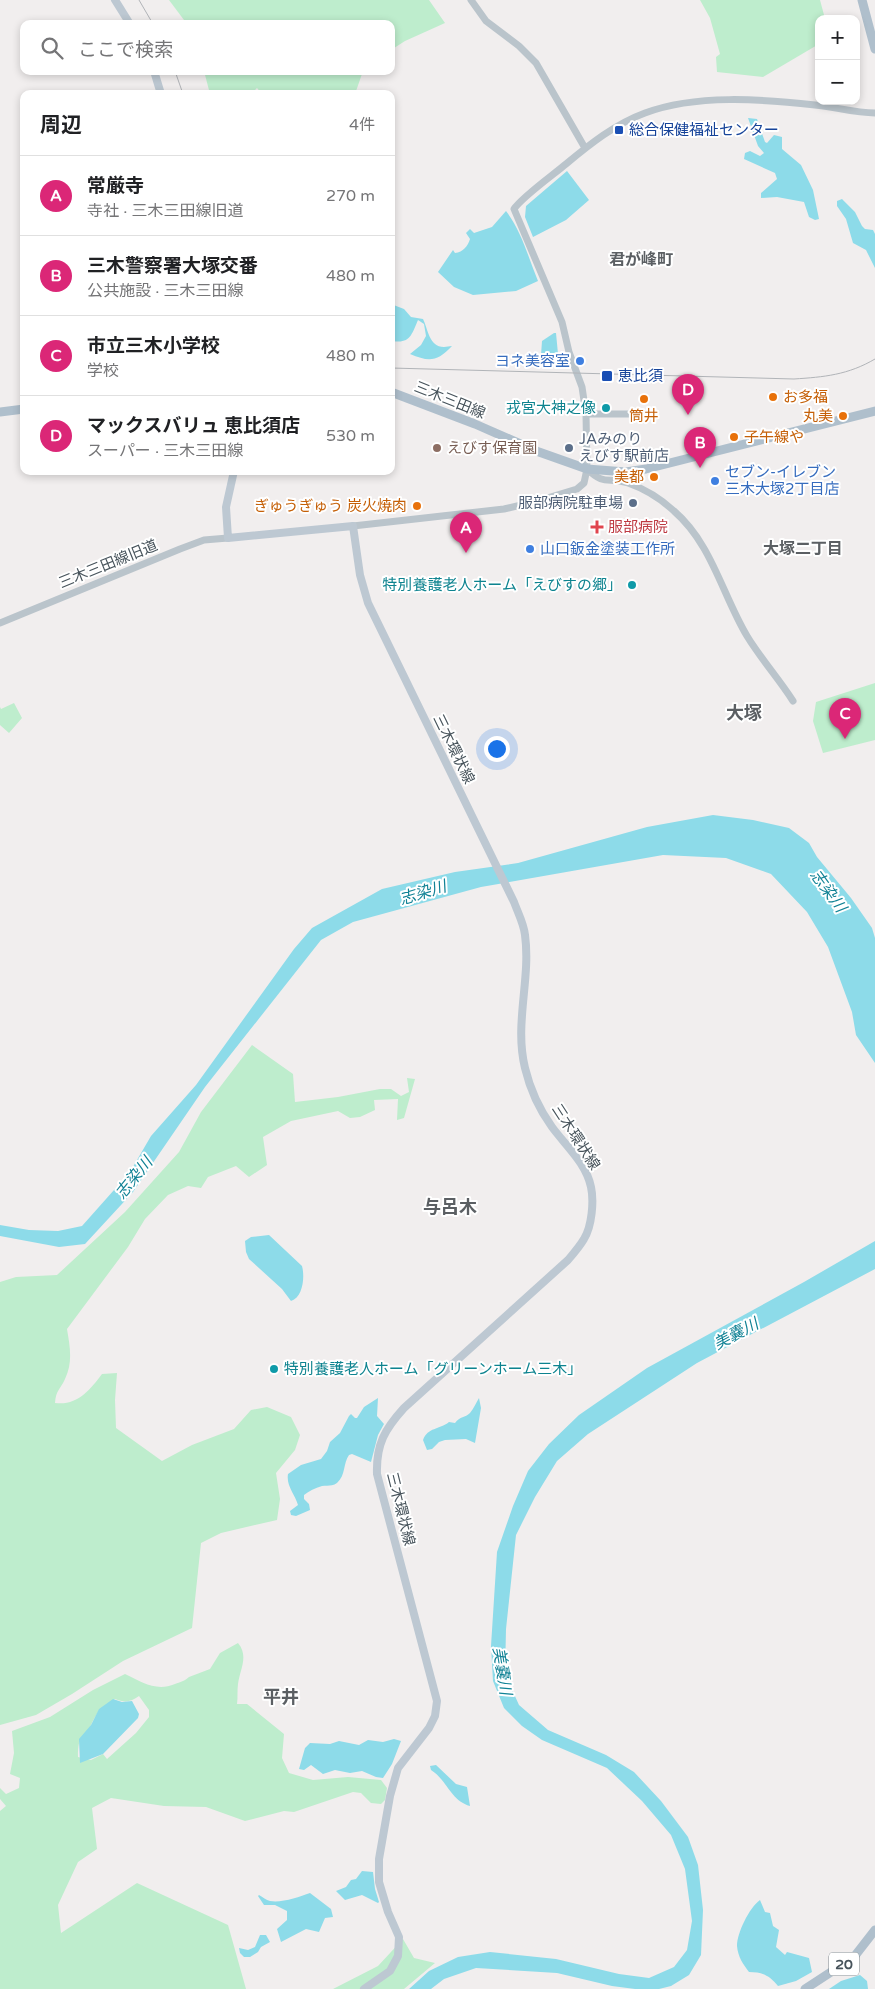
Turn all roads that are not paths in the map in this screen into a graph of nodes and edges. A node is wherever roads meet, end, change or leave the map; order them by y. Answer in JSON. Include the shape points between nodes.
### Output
{"nodes":[{"id":1,"x":115,"y":0,"type":"edge"},
{"id":2,"x":471,"y":0,"type":"edge"},
{"id":3,"x":862,"y":0,"type":"edge"},
{"id":4,"x":128,"y":20,"type":"edge"},
{"id":5,"x":875,"y":50,"type":"edge"},
{"id":6,"x":155,"y":75,"type":"edge"},
{"id":7,"x":160,"y":90,"type":"edge"},
{"id":8,"x":875,"y":114,"type":"edge"},
{"id":9,"x":585,"y":148,"type":"junction"},
{"id":10,"x":395,"y":394,"type":"edge"},
{"id":11,"x":20,"y":410,"type":"edge"},
{"id":12,"x":875,"y":411,"type":"edge"},
{"id":13,"x":0,"y":412,"type":"edge"},
{"id":14,"x":586,"y":414,"type":"junction"},
{"id":15,"x":635,"y":414,"type":"dead end"},
{"id":16,"x":587,"y":469,"type":"junction"},
{"id":17,"x":233,"y":475,"type":"edge"},
{"id":18,"x":353,"y":526,"type":"junction"},
{"id":19,"x":228,"y":538,"type":"junction"},
{"id":20,"x":0,"y":623,"type":"edge"},
{"id":21,"x":794,"y":702,"type":"dead end"},
{"id":22,"x":875,"y":1930,"type":"edge"},
{"id":23,"x":364,"y":1989,"type":"edge"},
{"id":24,"x":805,"y":1989,"type":"edge"}],
"edges":[{"from":1,"to":4,"type":"main road"},
{"from":2,"to":9,"type":"street","via":[[486,21],[536,63]]},
{"from":3,"to":5,"type":"main road"},
{"from":6,"to":7,"type":"main road"},
{"from":8,"to":9,"type":"street","via":[[792,102],[697,101],[644,113],[617,126]]},
{"from":9,"to":14,"type":"street","via":[[514,209],[562,322],[582,387]]},
{"from":10,"to":16,"type":"main road","name":"三木三田線"},
{"from":11,"to":13,"type":"main road"},
{"from":12,"to":16,"type":"main road","name":"三木三田線","via":[[646,469],[616,472]]},
{"from":14,"to":15,"type":"street"},
{"from":14,"to":16,"type":"street"},
{"from":16,"to":18,"type":"street","via":[[584,483],[577,489],[534,502],[484,512]]},
{"from":16,"to":21,"type":"street","via":[[600,480],[629,484],[657,497],[676,512],[704,548],[747,635]]},
{"from":17,"to":19,"type":"main road","via":[[226,507]]},
{"from":18,"to":19,"type":"main road"},
{"from":18,"to":23,"type":"main road","name":"三木環状線","via":[[360,576],[368,603],[511,895],[525,933],[520,1039],[525,1066],[545,1116],[586,1173],[593,1207],[586,1237],[568,1260],[404,1408],[385,1430],[380,1443],[377,1474],[437,1701],[429,1728],[398,1768],[379,1859],[379,1882],[399,1937],[398,1956],[390,1971]]},
{"from":19,"to":20,"type":"street","name":"三木三田線旧道","via":[[204,540]]},
{"from":22,"to":24,"type":"main road","number":"20","via":[[854,1957]]}]}
